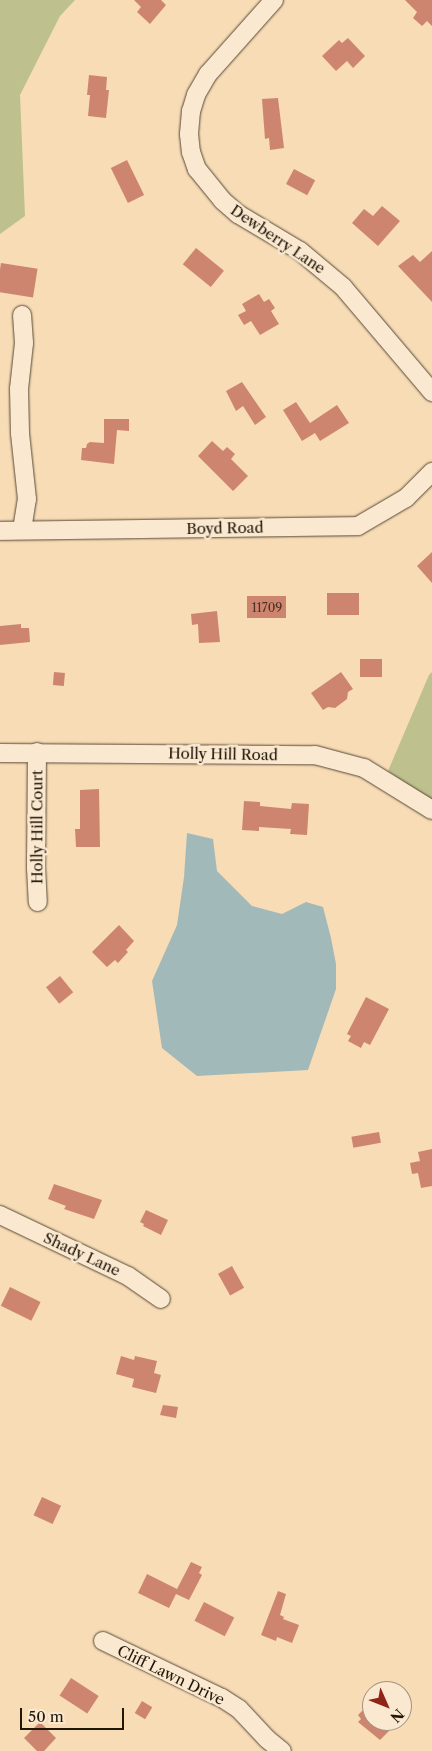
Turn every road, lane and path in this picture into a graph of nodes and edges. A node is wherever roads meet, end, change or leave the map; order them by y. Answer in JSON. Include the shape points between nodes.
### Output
{"nodes":[{"id":1,"x":274,"y":0,"type":"edge"},
{"id":2,"x":22,"y":315,"type":"dead end"},
{"id":3,"x":432,"y":392,"type":"edge"},
{"id":4,"x":432,"y":472,"type":"edge"},
{"id":5,"x":22,"y":530,"type":"junction"},
{"id":6,"x":0,"y":531,"type":"edge"},
{"id":7,"x":0,"y":752,"type":"edge"},
{"id":8,"x":37,"y":752,"type":"junction"},
{"id":9,"x":432,"y":810,"type":"edge"},
{"id":10,"x":38,"y":902,"type":"dead end"},
{"id":11,"x":0,"y":1215,"type":"edge"},
{"id":12,"x":161,"y":1300,"type":"dead end"},
{"id":13,"x":103,"y":1641,"type":"dead end"},
{"id":14,"x":272,"y":1748,"type":"edge"}],
"edges":[{"from":1,"to":3,"type":"street","name":"Dewberry Lane","via":[[208,74],[196,95],[189,134],[197,169],[238,214],[300,251],[343,287]]},
{"from":2,"to":5,"type":"street","via":[[20,433],[27,499]]},
{"from":4,"to":5,"type":"street","name":"Boyd Road","via":[[406,498],[358,526]]},
{"from":5,"to":6,"type":"street","name":"Boyd Road"},
{"from":7,"to":8,"type":"street","name":"Holly Hill Road"},
{"from":8,"to":9,"type":"street","name":"Holly Hill Road","via":[[316,755],[364,768]]},
{"from":8,"to":10,"type":"street","name":"Holly Hill Court"},
{"from":11,"to":12,"type":"street","name":"Shady Lane","via":[[128,1276]]},
{"from":13,"to":14,"type":"street","name":"Cliff Lawn Drive","via":[[222,1698],[239,1710]]}]}
